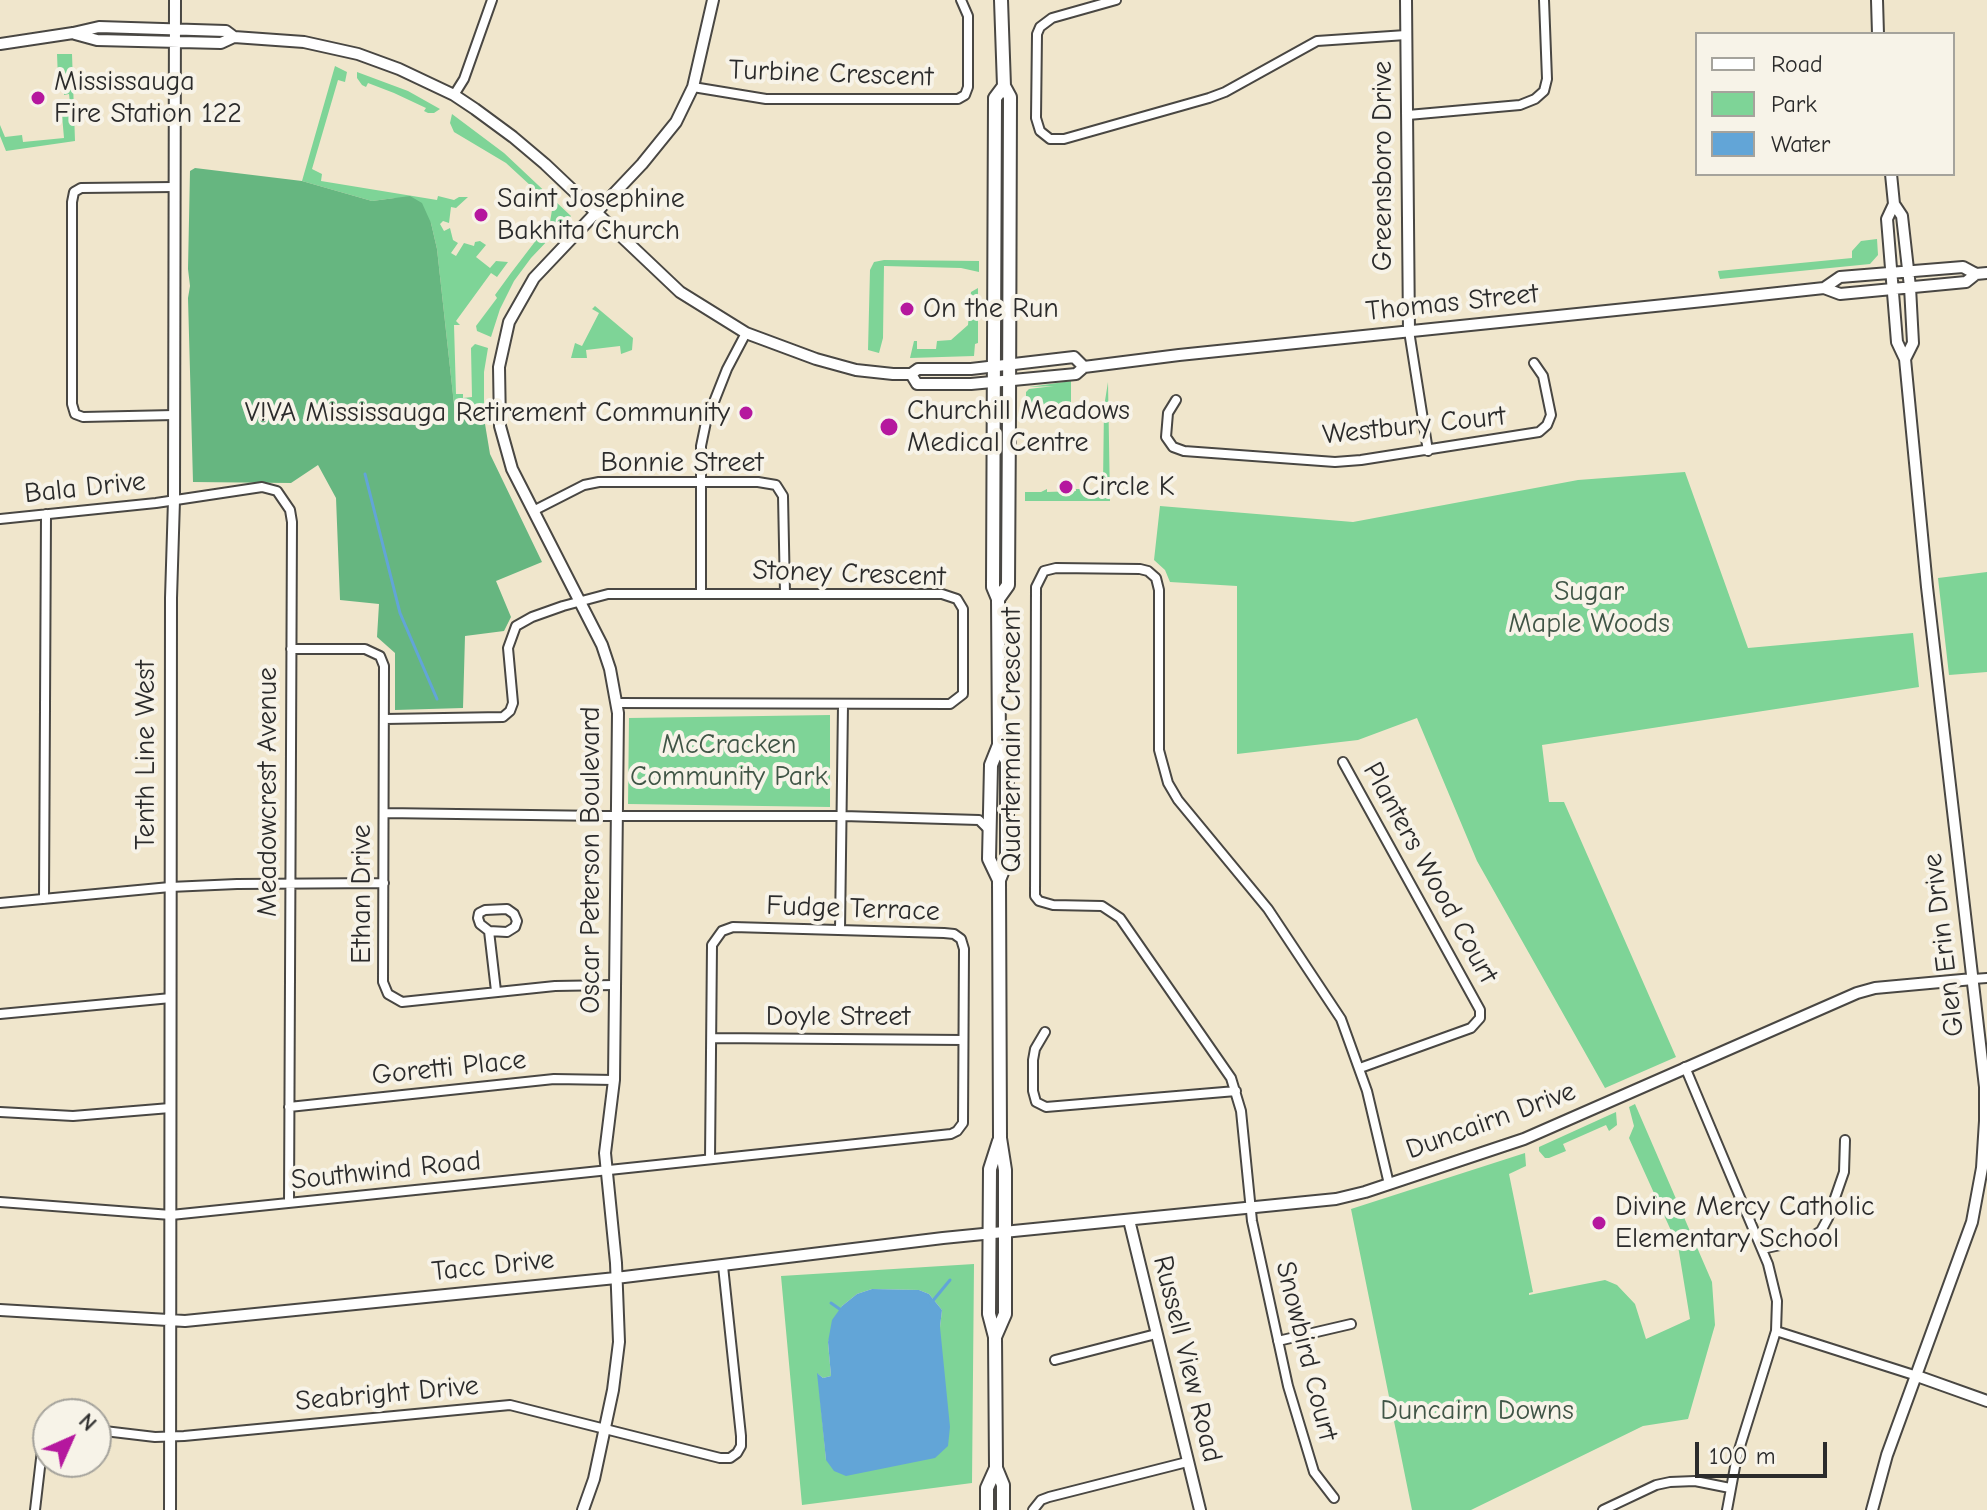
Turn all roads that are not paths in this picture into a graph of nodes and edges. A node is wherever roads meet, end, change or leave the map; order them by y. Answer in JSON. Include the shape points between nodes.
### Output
{"nodes":[{"id":1,"x":175,"y":0,"type":"edge"},
{"id":2,"x":492,"y":0,"type":"edge"},
{"id":3,"x":713,"y":0,"type":"edge"},
{"id":4,"x":961,"y":0,"type":"edge"},
{"id":5,"x":1001,"y":0,"type":"edge"},
{"id":6,"x":1116,"y":0,"type":"edge"},
{"id":7,"x":1406,"y":0,"type":"edge"},
{"id":8,"x":1544,"y":0,"type":"edge"},
{"id":9,"x":1877,"y":0,"type":"edge"},
{"id":10,"x":175,"y":29,"type":"junction"},
{"id":11,"x":1878,"y":32,"type":"edge"},
{"id":12,"x":73,"y":33,"type":"junction"},
{"id":13,"x":1406,"y":35,"type":"junction"},
{"id":14,"x":234,"y":37,"type":"junction"},
{"id":15,"x":175,"y":42,"type":"junction"},
{"id":16,"x":0,"y":44,"type":"edge"},
{"id":17,"x":1004,"y":86,"type":"junction"},
{"id":18,"x":693,"y":87,"type":"junction"},
{"id":19,"x":454,"y":95,"type":"junction"},
{"id":20,"x":1408,"y":115,"type":"junction"},
{"id":21,"x":1891,"y":176,"type":"edge"},
{"id":22,"x":174,"y":187,"type":"junction"},
{"id":23,"x":1894,"y":204,"type":"junction"},
{"id":24,"x":595,"y":213,"type":"junction"},
{"id":25,"x":1908,"y":272,"type":"junction"},
{"id":26,"x":1892,"y":273,"type":"junction"},
{"id":27,"x":1981,"y":273,"type":"edge"},
{"id":28,"x":1910,"y":287,"type":"junction"},
{"id":29,"x":1824,"y":288,"type":"junction"},
{"id":30,"x":1893,"y":289,"type":"junction"},
{"id":31,"x":1409,"y":331,"type":"junction"},
{"id":32,"x":746,"y":333,"type":"junction"},
{"id":33,"x":1905,"y":359,"type":"junction"},
{"id":34,"x":1534,"y":363,"type":"dead end"},
{"id":35,"x":1009,"y":365,"type":"junction"},
{"id":36,"x":993,"y":367,"type":"junction"},
{"id":37,"x":1084,"y":367,"type":"junction"},
{"id":38,"x":911,"y":374,"type":"junction"},
{"id":39,"x":1009,"y":381,"type":"junction"},
{"id":40,"x":993,"y":382,"type":"junction"},
{"id":41,"x":1176,"y":400,"type":"dead end"},
{"id":42,"x":174,"y":415,"type":"junction"},
{"id":43,"x":1428,"y":451,"type":"junction"},
{"id":44,"x":700,"y":482,"type":"junction"},
{"id":45,"x":174,"y":500,"type":"junction"},
{"id":46,"x":533,"y":511,"type":"junction"},
{"id":47,"x":46,"y":514,"type":"junction"},
{"id":48,"x":0,"y":519,"type":"edge"},
{"id":49,"x":701,"y":593,"type":"junction"},
{"id":50,"x":785,"y":593,"type":"junction"},
{"id":51,"x":998,"y":599,"type":"junction"},
{"id":52,"x":582,"y":601,"type":"junction"},
{"id":53,"x":291,"y":649,"type":"junction"},
{"id":54,"x":617,"y":703,"type":"junction"},
{"id":55,"x":843,"y":705,"type":"junction"},
{"id":56,"x":385,"y":719,"type":"junction"},
{"id":57,"x":999,"y":745,"type":"junction"},
{"id":58,"x":1343,"y":762,"type":"dead end"},
{"id":59,"x":990,"y":806,"type":"junction"},
{"id":60,"x":384,"y":813,"type":"junction"},
{"id":61,"x":616,"y":816,"type":"junction"},
{"id":62,"x":843,"y":816,"type":"junction"},
{"id":63,"x":979,"y":820,"type":"junction"},
{"id":64,"x":989,"y":830,"type":"junction"},
{"id":65,"x":999,"y":880,"type":"junction"},
{"id":66,"x":290,"y":883,"type":"junction"},
{"id":67,"x":384,"y":883,"type":"junction"},
{"id":68,"x":170,"y":887,"type":"junction"},
{"id":69,"x":44,"y":899,"type":"junction"},
{"id":70,"x":0,"y":903,"type":"edge"},
{"id":71,"x":840,"y":930,"type":"junction"},
{"id":72,"x":489,"y":931,"type":"junction"},
{"id":73,"x":1987,"y":978,"type":"edge"},
{"id":74,"x":1973,"y":979,"type":"junction"},
{"id":75,"x":614,"y":985,"type":"junction"},
{"id":76,"x":496,"y":991,"type":"junction"},
{"id":77,"x":171,"y":998,"type":"junction"},
{"id":78,"x":0,"y":1014,"type":"edge"},
{"id":79,"x":1045,"y":1032,"type":"dead end"},
{"id":80,"x":712,"y":1038,"type":"junction"},
{"id":81,"x":963,"y":1040,"type":"junction"},
{"id":82,"x":1685,"y":1067,"type":"junction"},
{"id":83,"x":1360,"y":1068,"type":"junction"},
{"id":84,"x":614,"y":1080,"type":"junction"},
{"id":85,"x":1236,"y":1091,"type":"junction"},
{"id":86,"x":289,"y":1107,"type":"junction"},
{"id":87,"x":170,"y":1108,"type":"junction"},
{"id":88,"x":0,"y":1112,"type":"edge"},
{"id":89,"x":1000,"y":1138,"type":"junction"},
{"id":90,"x":1845,"y":1140,"type":"dead end"},
{"id":91,"x":710,"y":1159,"type":"junction"},
{"id":92,"x":605,"y":1169,"type":"junction"},
{"id":93,"x":1389,"y":1184,"type":"junction"},
{"id":94,"x":0,"y":1202,"type":"edge"},
{"id":95,"x":289,"y":1203,"type":"junction"},
{"id":96,"x":1249,"y":1207,"type":"junction"},
{"id":97,"x":171,"y":1215,"type":"junction"},
{"id":98,"x":1129,"y":1220,"type":"junction"},
{"id":99,"x":1005,"y":1232,"type":"junction"},
{"id":100,"x":990,"y":1234,"type":"junction"},
{"id":101,"x":1762,"y":1249,"type":"junction"},
{"id":102,"x":723,"y":1266,"type":"junction"},
{"id":103,"x":616,"y":1278,"type":"junction"},
{"id":104,"x":0,"y":1310,"type":"edge"},
{"id":105,"x":171,"y":1320,"type":"junction"},
{"id":106,"x":1351,"y":1324,"type":"dead end"},
{"id":107,"x":1776,"y":1331,"type":"junction"},
{"id":108,"x":1156,"y":1334,"type":"junction"},
{"id":109,"x":995,"y":1337,"type":"junction"},
{"id":110,"x":1278,"y":1341,"type":"junction"},
{"id":111,"x":1055,"y":1360,"type":"dead end"},
{"id":112,"x":1917,"y":1376,"type":"junction"},
{"id":113,"x":1987,"y":1401,"type":"edge"},
{"id":114,"x":605,"y":1429,"type":"junction"},
{"id":115,"x":112,"y":1431,"type":"edge"},
{"id":116,"x":170,"y":1436,"type":"junction"},
{"id":117,"x":1187,"y":1462,"type":"junction"},
{"id":118,"x":996,"y":1468,"type":"junction"},
{"id":119,"x":39,"y":1478,"type":"edge"},
{"id":120,"x":1730,"y":1488,"type":"junction"},
{"id":121,"x":1334,"y":1498,"type":"dead end"},
{"id":122,"x":35,"y":1510,"type":"edge"},
{"id":123,"x":170,"y":1510,"type":"edge"},
{"id":124,"x":583,"y":1510,"type":"edge"},
{"id":125,"x":987,"y":1510,"type":"edge"},
{"id":126,"x":1003,"y":1510,"type":"edge"},
{"id":127,"x":1033,"y":1510,"type":"edge"},
{"id":128,"x":1200,"y":1510,"type":"edge"},
{"id":129,"x":1603,"y":1510,"type":"edge"},
{"id":130,"x":1727,"y":1510,"type":"edge"},
{"id":131,"x":1872,"y":1510,"type":"edge"}],
"edges":[{"from":1,"to":10,"type":"street","name":"Tenth Line West"},
{"from":2,"to":19,"type":"street"},
{"from":3,"to":18,"type":"street","name":"Oscar Peterson Boulevard"},
{"from":4,"to":18,"type":"street","name":"Turbine Crescent","via":[[968,16],[968,87],[958,99],[766,99]]},
{"from":5,"to":17,"type":"main road"},
{"from":6,"to":13,"type":"street","via":[[1052,18],[1040,27],[1036,118],[1050,139],[1209,98],[1317,41]]},
{"from":7,"to":13,"type":"street","name":"Greensboro Drive"},
{"from":8,"to":20,"type":"street","via":[[1547,79],[1535,99],[1520,105]]},
{"from":9,"to":11,"type":"street"},
{"from":10,"to":12,"type":"street","name":"Thomas Street","via":[[99,27]]},
{"from":10,"to":14,"type":"street","name":"Thomas Street","via":[[226,31]]},
{"from":10,"to":15,"type":"street","name":"Tenth Line West"},
{"from":12,"to":15,"type":"street","name":"Thomas Street","via":[[97,40]]},
{"from":12,"to":16,"type":"street","name":"Thomas Street"},
{"from":13,"to":20,"type":"street","name":"Greensboro Drive"},
{"from":14,"to":15,"type":"street","name":"Thomas Street","via":[[221,43]]},
{"from":14,"to":19,"type":"street","name":"Thomas Street","via":[[304,42],[358,54]]},
{"from":15,"to":22,"type":"street","name":"Tenth Line West"},
{"from":17,"to":35,"type":"main road","via":[[1010,97]]},
{"from":17,"to":36,"type":"main road","via":[[995,98]]},
{"from":18,"to":24,"type":"street","name":"Oscar Peterson Boulevard","via":[[659,146]]},
{"from":19,"to":24,"type":"street","name":"Thomas Street","via":[[513,137]]},
{"from":20,"to":31,"type":"street","name":"Greensboro Drive"},
{"from":21,"to":23,"type":"street","name":"Glen Erin Drive"},
{"from":22,"to":42,"type":"street","name":"Tenth Line West"},
{"from":22,"to":42,"type":"street","via":[[74,192],[72,404],[75,414],[83,417]]},
{"from":23,"to":25,"type":"street","name":"Glen Erin Drive","via":[[1902,216]]},
{"from":23,"to":26,"type":"street","name":"Glen Erin Drive","via":[[1887,219]]},
{"from":24,"to":32,"type":"street","name":"Thomas Street","via":[[680,292]]},
{"from":24,"to":46,"type":"street","name":"Oscar Peterson Boulevard","via":[[527,288],[502,349],[500,426],[512,469]]},
{"from":25,"to":26,"type":"street","name":"Thomas Street"},
{"from":25,"to":27,"type":"street","name":"Thomas Street","via":[[1963,267]]},
{"from":25,"to":28,"type":"street","name":"Glen Erin Drive"},
{"from":26,"to":29,"type":"street","name":"Thomas Street","via":[[1840,277]]},
{"from":26,"to":30,"type":"street","name":"Glen Erin Drive"},
{"from":27,"to":28,"type":"street","name":"Thomas Street","via":[[1966,282]]},
{"from":28,"to":30,"type":"street","name":"Thomas Street"},
{"from":28,"to":33,"type":"street","name":"Glen Erin Drive","via":[[1913,343]]},
{"from":29,"to":30,"type":"street","name":"Thomas Street","via":[[1840,294]]},
{"from":29,"to":31,"type":"street","name":"Thomas Street"},
{"from":30,"to":33,"type":"street","name":"Glen Erin Drive","via":[[1897,342]]},
{"from":31,"to":37,"type":"street","name":"Thomas Street"},
{"from":31,"to":43,"type":"street"},
{"from":32,"to":38,"type":"street","name":"Thomas Street","via":[[856,370]]},
{"from":32,"to":44,"type":"street","via":[[706,422]]},
{"from":33,"to":74,"type":"street","name":"Glen Erin Drive"},
{"from":34,"to":43,"type":"street","name":"Westbury Court","via":[[1543,376],[1551,415],[1547,425],[1531,435]]},
{"from":35,"to":36,"type":"street","name":"Thomas Street"},
{"from":35,"to":37,"type":"street","name":"Thomas Street","via":[[1074,357]]},
{"from":35,"to":39,"type":"main road"},
{"from":36,"to":38,"type":"street","name":"Thomas Street","via":[[918,369]]},
{"from":36,"to":40,"type":"main road"},
{"from":37,"to":39,"type":"street","name":"Thomas Street","via":[[1076,374]]},
{"from":38,"to":40,"type":"street","name":"Thomas Street","via":[[917,384]]},
{"from":39,"to":40,"type":"street","name":"Thomas Street"},
{"from":39,"to":51,"type":"main road","via":[[1008,585]]},
{"from":40,"to":51,"type":"main road","via":[[993,587]]},
{"from":41,"to":43,"type":"street","name":"Westbury Court","via":[[1168,413],[1166,437],[1184,451],[1335,462]]},
{"from":42,"to":45,"type":"street","name":"Tenth Line West"},
{"from":44,"to":46,"type":"street","name":"Bonnie Street","via":[[599,482]]},
{"from":44,"to":49,"type":"street"},
{"from":44,"to":50,"type":"street","name":"Bonnie Street","via":[[767,482],[780,489]]},
{"from":45,"to":47,"type":"street","name":"Bala Drive"},
{"from":45,"to":53,"type":"street","name":"Meadowcrest Avenue","via":[[262,487],[281,494],[292,522]]},
{"from":45,"to":68,"type":"street","name":"Tenth Line West"},
{"from":46,"to":52,"type":"street","name":"Oscar Peterson Boulevard"},
{"from":47,"to":48,"type":"street","name":"Bala Drive"},
{"from":47,"to":69,"type":"street"},
{"from":49,"to":50,"type":"street","name":"Stoney Crescent"},
{"from":49,"to":52,"type":"street","name":"Stoney Crescent","via":[[621,593]]},
{"from":50,"to":55,"type":"street","name":"Stoney Crescent","via":[[942,594],[960,603],[961,698],[942,705]]},
{"from":51,"to":57,"type":"main road"},
{"from":52,"to":54,"type":"street","name":"Oscar Peterson Boulevard","via":[[602,645]]},
{"from":52,"to":56,"type":"street","name":"Stoney Crescent","via":[[524,621],[512,632],[508,648],[513,703],[503,717]]},
{"from":53,"to":56,"type":"street","name":"Ethan Drive","via":[[376,653],[384,666]]},
{"from":53,"to":66,"type":"street","name":"Meadowcrest Avenue"},
{"from":54,"to":55,"type":"street","name":"Stoney Crescent"},
{"from":54,"to":61,"type":"street","name":"Oscar Peterson Boulevard"},
{"from":55,"to":62,"type":"street"},
{"from":56,"to":60,"type":"street","name":"Ethan Drive"},
{"from":57,"to":59,"type":"main road","via":[[991,765]]},
{"from":57,"to":65,"type":"main road","via":[[1007,761],[1007,860]]},
{"from":58,"to":83,"type":"street","name":"Planters Wood Court","via":[[1480,1010],[1471,1028]]},
{"from":59,"to":63,"type":"street"},
{"from":59,"to":64,"type":"main road"},
{"from":60,"to":61,"type":"street"},
{"from":60,"to":67,"type":"street","name":"Ethan Drive"},
{"from":61,"to":62,"type":"street"},
{"from":61,"to":75,"type":"street","name":"Oscar Peterson Boulevard"},
{"from":62,"to":63,"type":"street"},
{"from":62,"to":71,"type":"street"},
{"from":63,"to":64,"type":"street"},
{"from":64,"to":65,"type":"main road","via":[[989,859]]},
{"from":65,"to":89,"type":"main road"},
{"from":66,"to":67,"type":"street"},
{"from":66,"to":68,"type":"street"},
{"from":66,"to":86,"type":"street","name":"Meadowcrest Avenue"},
{"from":67,"to":76,"type":"street","name":"Ethan Drive","via":[[383,982],[392,998],[402,1002]]},
{"from":68,"to":69,"type":"street"},
{"from":68,"to":77,"type":"street","name":"Tenth Line West"},
{"from":69,"to":70,"type":"street"},
{"from":71,"to":80,"type":"street","name":"Fudge Terrace","via":[[722,931],[712,945]]},
{"from":71,"to":81,"type":"street","name":"Fudge Terrace","via":[[944,933],[961,939]]},
{"from":72,"to":72,"type":"street","via":[[515,927],[514,914],[507,909],[479,913],[480,924]]},
{"from":72,"to":76,"type":"street"},
{"from":73,"to":74,"type":"street"},
{"from":74,"to":82,"type":"street","name":"Duncairn Drive","via":[[1857,993]]},
{"from":74,"to":112,"type":"street","name":"Glen Erin Drive","via":[[1985,1087],[1982,1168],[1972,1222]]},
{"from":75,"to":76,"type":"street","name":"Ethan Drive"},
{"from":75,"to":84,"type":"street","name":"Oscar Peterson Boulevard"},
{"from":77,"to":78,"type":"street"},
{"from":77,"to":87,"type":"street","name":"Tenth Line West"},
{"from":79,"to":85,"type":"street","via":[[1035,1049],[1033,1091],[1036,1102],[1046,1107]]},
{"from":80,"to":81,"type":"street","name":"Doyle Street"},
{"from":80,"to":91,"type":"street","name":"Fudge Terrace"},
{"from":81,"to":91,"type":"street","name":"Fudge Terrace","via":[[963,1123],[951,1134]]},
{"from":82,"to":93,"type":"street","name":"Duncairn Drive","via":[[1524,1139]]},
{"from":82,"to":101,"type":"street"},
{"from":83,"to":85,"type":"street","name":"Quartermain Crescent","via":[[1334,1006],[1261,900],[1168,783],[1158,741],[1156,578],[1140,569],[1050,569],[1040,575],[1036,587],[1035,896],[1053,905],[1102,906],[1120,918],[1225,1066]]},
{"from":83,"to":93,"type":"street","name":"Quartermain Crescent"},
{"from":84,"to":86,"type":"street","name":"Goretti Place","via":[[554,1079]]},
{"from":84,"to":92,"type":"street","name":"Oscar Peterson Boulevard"},
{"from":85,"to":96,"type":"street","name":"Quartermain Crescent"},
{"from":86,"to":95,"type":"street","name":"Meadowcrest Avenue"},
{"from":87,"to":88,"type":"street","via":[[73,1116]]},
{"from":87,"to":97,"type":"street","name":"Tenth Line West"},
{"from":89,"to":99,"type":"main road"},
{"from":89,"to":100,"type":"main road","via":[[990,1169]]},
{"from":90,"to":101,"type":"street","via":[[1844,1172],[1821,1231]]},
{"from":91,"to":92,"type":"street","name":"Fudge Terrace"},
{"from":92,"to":95,"type":"street","name":"Southwind Road"},
{"from":92,"to":103,"type":"street","name":"Oscar Peterson Boulevard"},
{"from":93,"to":96,"type":"street","name":"Duncairn Drive","via":[[1321,1201]]},
{"from":94,"to":97,"type":"street","name":"Southwind Road"},
{"from":95,"to":97,"type":"street","name":"Southwind Road"},
{"from":96,"to":98,"type":"street","name":"Duncairn Drive"},
{"from":96,"to":110,"type":"street","name":"Snowbird Court"},
{"from":97,"to":105,"type":"street","name":"Tenth Line West"},
{"from":98,"to":99,"type":"street","name":"Duncairn Drive"},
{"from":98,"to":108,"type":"street","name":"Russell View Road"},
{"from":99,"to":100,"type":"street","name":"Duncairn Drive"},
{"from":99,"to":109,"type":"main road","via":[[1005,1314]]},
{"from":100,"to":102,"type":"street","name":"Tacc Drive"},
{"from":100,"to":109,"type":"main road","via":[[989,1314]]},
{"from":101,"to":107,"type":"street","via":[[1777,1301]]},
{"from":102,"to":103,"type":"street","name":"Tacc Drive"},
{"from":102,"to":114,"type":"street","name":"Seabright Drive","via":[[741,1436],[737,1453],[720,1458]]},
{"from":103,"to":105,"type":"street","name":"Tacc Drive"},
{"from":103,"to":114,"type":"street","name":"Oscar Peterson Boulevard","via":[[619,1342]]},
{"from":104,"to":105,"type":"street","name":"Tacc Drive"},
{"from":105,"to":116,"type":"street","name":"Tenth Line West"},
{"from":106,"to":110,"type":"street"},
{"from":107,"to":112,"type":"street"},
{"from":107,"to":120,"type":"street"},
{"from":108,"to":111,"type":"street"},
{"from":108,"to":117,"type":"street","name":"Russell View Road"},
{"from":109,"to":118,"type":"main road"},
{"from":110,"to":121,"type":"street","name":"Snowbird Court","via":[[1314,1472]]},
{"from":112,"to":113,"type":"street"},
{"from":112,"to":131,"type":"street","name":"Glen Erin Drive"},
{"from":114,"to":116,"type":"street","name":"Seabright Drive","via":[[510,1405]]},
{"from":114,"to":124,"type":"street","name":"Oscar Peterson Boulevard"},
{"from":115,"to":116,"type":"street","name":"Seabright Drive"},
{"from":116,"to":123,"type":"street","name":"Tenth Line West"},
{"from":117,"to":127,"type":"street","via":[[1049,1497]]},
{"from":117,"to":128,"type":"street","name":"Russell View Road"},
{"from":118,"to":125,"type":"main road","via":[[987,1488]]},
{"from":118,"to":126,"type":"main road","via":[[1003,1485]]},
{"from":119,"to":122,"type":"street"},
{"from":120,"to":129,"type":"street","via":[[1670,1482]]},
{"from":120,"to":130,"type":"street"}]}
